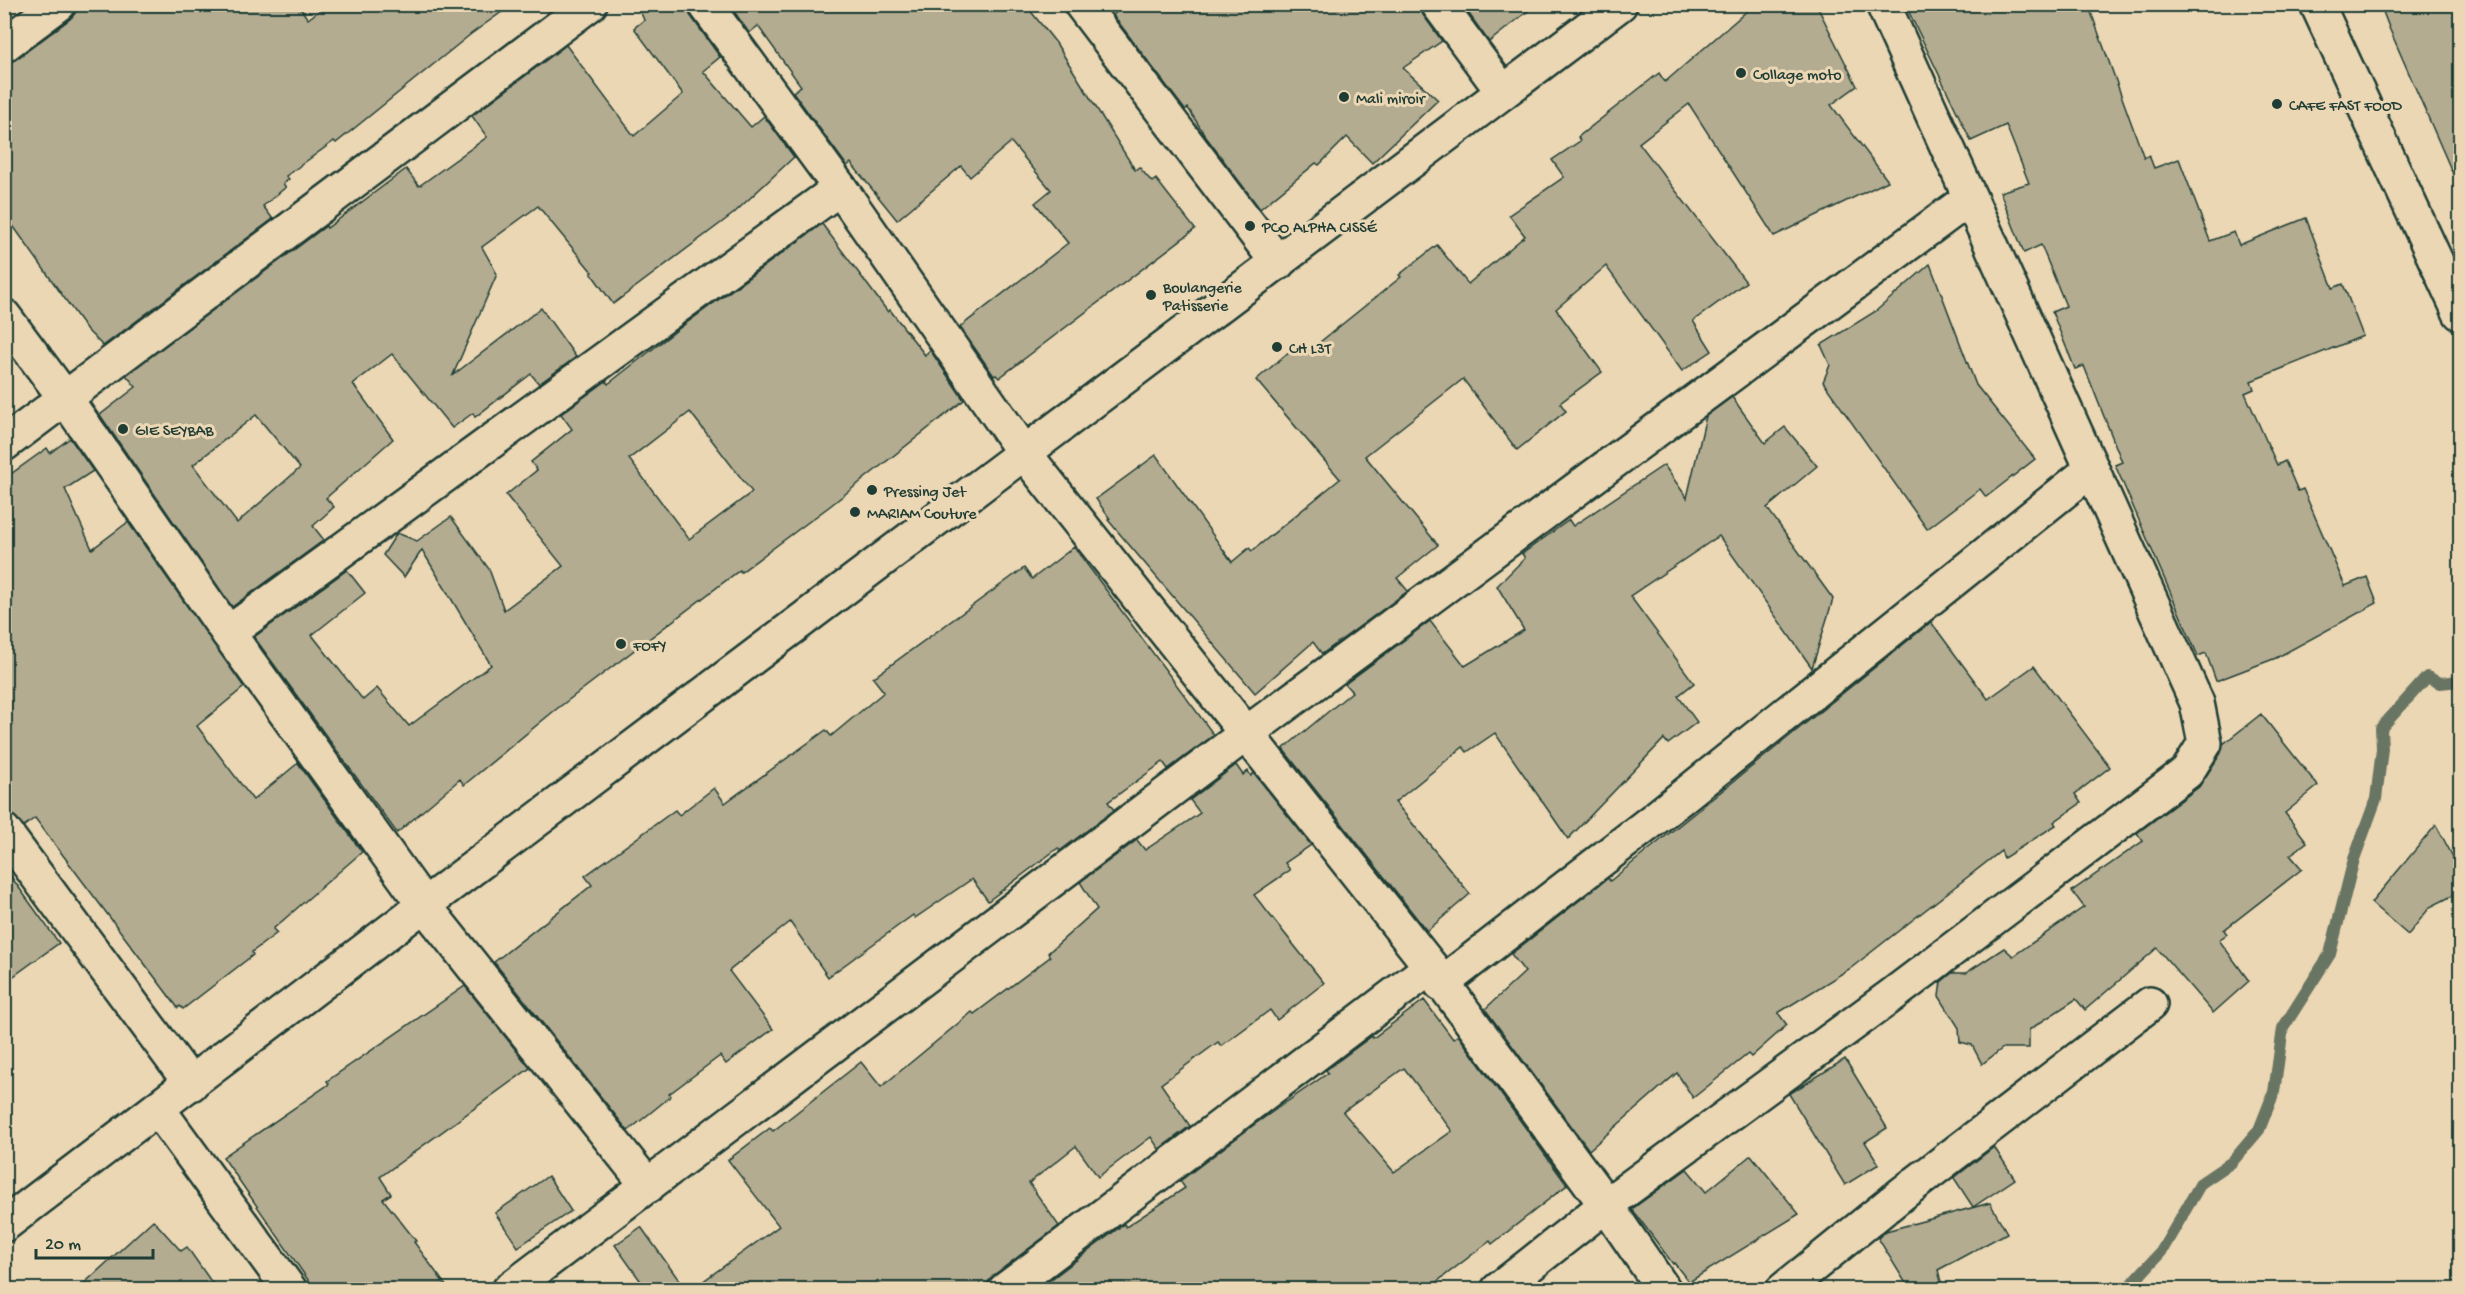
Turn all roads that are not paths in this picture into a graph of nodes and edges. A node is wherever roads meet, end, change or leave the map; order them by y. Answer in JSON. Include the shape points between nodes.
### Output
{"nodes":[{"id":1,"x":59,"y":4,"type":"edge"},
{"id":2,"x":590,"y":4,"type":"edge"},
{"id":3,"x":705,"y":4,"type":"edge"},
{"id":4,"x":1081,"y":4,"type":"edge"},
{"id":5,"x":1438,"y":4,"type":"edge"},
{"id":6,"x":1620,"y":4,"type":"edge"},
{"id":7,"x":1883,"y":4,"type":"edge"},
{"id":8,"x":2317,"y":4,"type":"edge"},
{"id":9,"x":4,"y":45,"type":"edge"},
{"id":10,"x":1503,"y":92,"type":"junction"},
{"id":11,"x":840,"y":188,"type":"junction"},
{"id":12,"x":1970,"y":198,"type":"junction"},
{"id":13,"x":1278,"y":263,"type":"junction"},
{"id":14,"x":2460,"y":313,"type":"edge"},
{"id":15,"x":4,"y":316,"type":"edge"},
{"id":16,"x":65,"y":398,"type":"junction"},
{"id":17,"x":4,"y":444,"type":"edge"},
{"id":18,"x":1025,"y":454,"type":"junction"},
{"id":19,"x":2092,"y":469,"type":"junction"},
{"id":20,"x":228,"y":633,"type":"junction"},
{"id":21,"x":1247,"y":733,"type":"junction"},
{"id":22,"x":4,"y":831,"type":"edge"},
{"id":23,"x":424,"y":905,"type":"junction"},
{"id":24,"x":1436,"y":976,"type":"junction"},
{"id":25,"x":2150,"y":1004,"type":"dead end"},
{"id":26,"x":191,"y":1084,"type":"junction"},
{"id":27,"x":158,"y":1109,"type":"junction"},
{"id":28,"x":648,"y":1186,"type":"junction"},
{"id":29,"x":1606,"y":1205,"type":"junction"},
{"id":30,"x":4,"y":1225,"type":"edge"},
{"id":31,"x":290,"y":1290,"type":"edge"},
{"id":32,"x":509,"y":1290,"type":"edge"},
{"id":33,"x":1005,"y":1290,"type":"edge"},
{"id":34,"x":1498,"y":1290,"type":"edge"},
{"id":35,"x":1664,"y":1290,"type":"edge"},
{"id":36,"x":1783,"y":1290,"type":"edge"}],
"edges":[{"from":1,"to":9,"type":"street"},
{"from":2,"to":16,"type":"street"},
{"from":3,"to":11,"type":"street"},
{"from":4,"to":13,"type":"street"},
{"from":5,"to":10,"type":"street"},
{"from":6,"to":10,"type":"street"},
{"from":7,"to":12,"type":"street"},
{"from":8,"to":14,"type":"street"},
{"from":10,"to":13,"type":"street"},
{"from":11,"to":18,"type":"street"},
{"from":11,"to":20,"type":"street"},
{"from":12,"to":19,"type":"street"},
{"from":12,"to":21,"type":"street"},
{"from":13,"to":18,"type":"street"},
{"from":15,"to":16,"type":"street"},
{"from":16,"to":17,"type":"street"},
{"from":16,"to":20,"type":"street"},
{"from":18,"to":21,"type":"street"},
{"from":18,"to":23,"type":"street"},
{"from":19,"to":24,"type":"street","via":[[1657,817]]},
{"from":19,"to":29,"type":"street","via":[[2196,703],[2205,742],[2187,772]]},
{"from":20,"to":23,"type":"street"},
{"from":21,"to":24,"type":"street"},
{"from":21,"to":28,"type":"street"},
{"from":22,"to":26,"type":"street"},
{"from":23,"to":26,"type":"street"},
{"from":23,"to":28,"type":"street"},
{"from":24,"to":29,"type":"street"},
{"from":24,"to":33,"type":"street"},
{"from":25,"to":36,"type":"street"},
{"from":26,"to":27,"type":"street"},
{"from":27,"to":30,"type":"street"},
{"from":27,"to":31,"type":"street"},
{"from":28,"to":32,"type":"street"},
{"from":29,"to":34,"type":"street"},
{"from":29,"to":35,"type":"street"}]}
